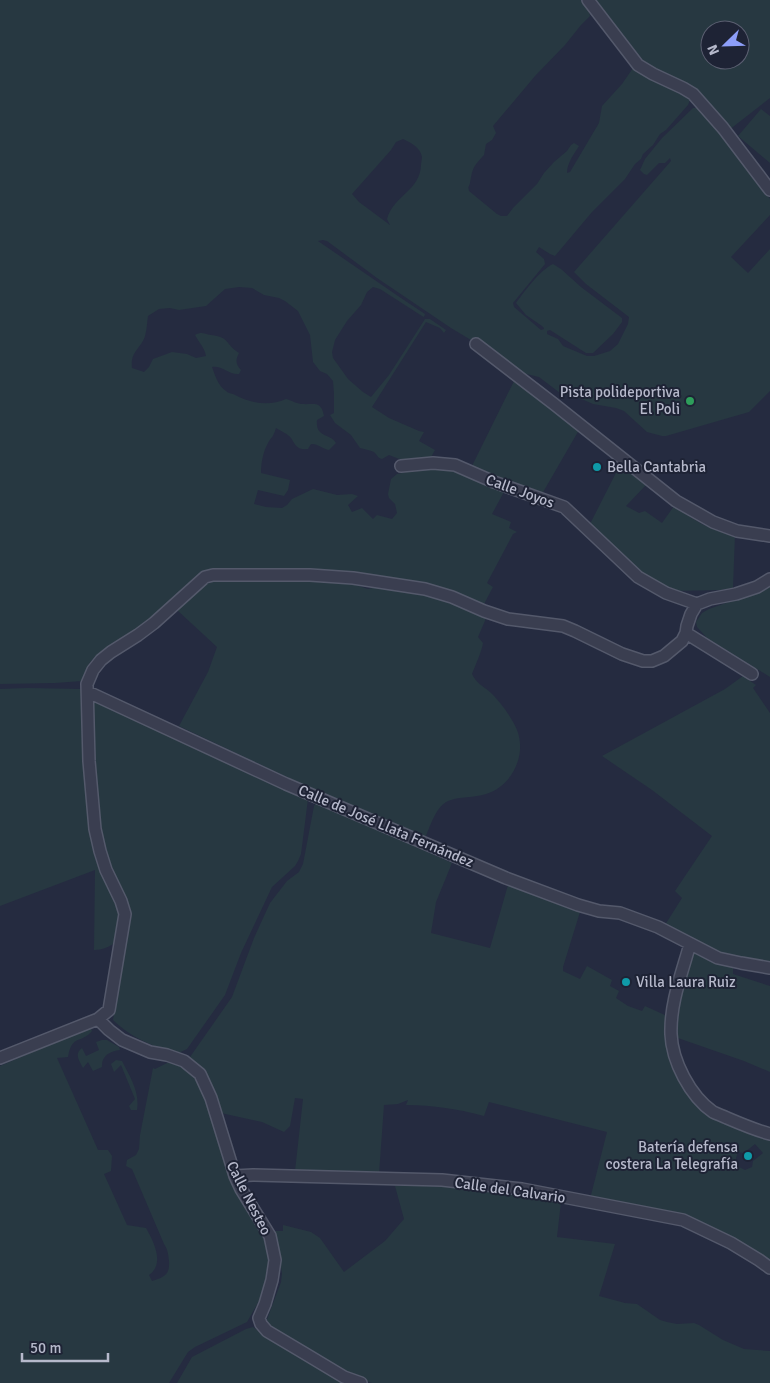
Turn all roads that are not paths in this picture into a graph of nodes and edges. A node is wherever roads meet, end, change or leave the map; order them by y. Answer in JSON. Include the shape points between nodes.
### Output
{"nodes":[{"id":1,"x":588,"y":0,"type":"edge"},
{"id":2,"x":770,"y":190,"type":"edge"},
{"id":3,"x":476,"y":344,"type":"dead end"},
{"id":4,"x":401,"y":466,"type":"dead end"},
{"id":5,"x":770,"y":536,"type":"edge"},
{"id":6,"x":770,"y":579,"type":"edge"},
{"id":7,"x":697,"y":604,"type":"junction"},
{"id":8,"x":686,"y":633,"type":"junction"},
{"id":9,"x":752,"y":674,"type":"dead end"},
{"id":10,"x":88,"y":692,"type":"junction"},
{"id":11,"x":690,"y":944,"type":"junction"},
{"id":12,"x":770,"y":968,"type":"edge"},
{"id":13,"x":98,"y":1019,"type":"junction"},
{"id":14,"x":0,"y":1058,"type":"edge"},
{"id":15,"x":770,"y":1134,"type":"edge"},
{"id":16,"x":235,"y":1176,"type":"junction"},
{"id":17,"x":770,"y":1268,"type":"edge"},
{"id":18,"x":361,"y":1383,"type":"edge"}],
"edges":[{"from":1,"to":2,"type":"street","via":[[638,65],[698,99]]},
{"from":3,"to":5,"type":"street","via":[[676,501],[737,532]]},
{"from":4,"to":7,"type":"street","name":"Calle Joyos","via":[[455,465],[564,507],[638,577],[666,593]]},
{"from":6,"to":7,"type":"street","via":[[736,594]]},
{"from":7,"to":8,"type":"street"},
{"from":8,"to":9,"type":"street"},
{"from":8,"to":10,"type":"street","via":[[682,641],[664,656],[643,661],[563,626],[508,619],[425,589],[330,576],[213,575],[199,582],[154,623],[101,660],[87,684]]},
{"from":10,"to":11,"type":"street","name":"Calle de José Llata Fernández","via":[[286,784],[506,878],[578,905],[643,921]]},
{"from":10,"to":13,"type":"street","via":[[87,724],[95,829],[106,870],[125,914],[109,1010]]},
{"from":11,"to":12,"type":"street","name":"Calle de José Llata Fernández","via":[[724,959]]},
{"from":11,"to":15,"type":"street","via":[[674,1003],[671,1033],[680,1069],[692,1091],[714,1112]]},
{"from":13,"to":14,"type":"street"},
{"from":13,"to":16,"type":"street","name":"Calle Nesteo","via":[[122,1040],[184,1061],[200,1074]]},
{"from":16,"to":17,"type":"street","name":"Calle del Calvario","via":[[442,1180],[522,1189],[683,1220],[731,1243]]},
{"from":16,"to":18,"type":"street","name":"Calle Nesteo","via":[[270,1236],[275,1260],[261,1324],[328,1368]]}]}
